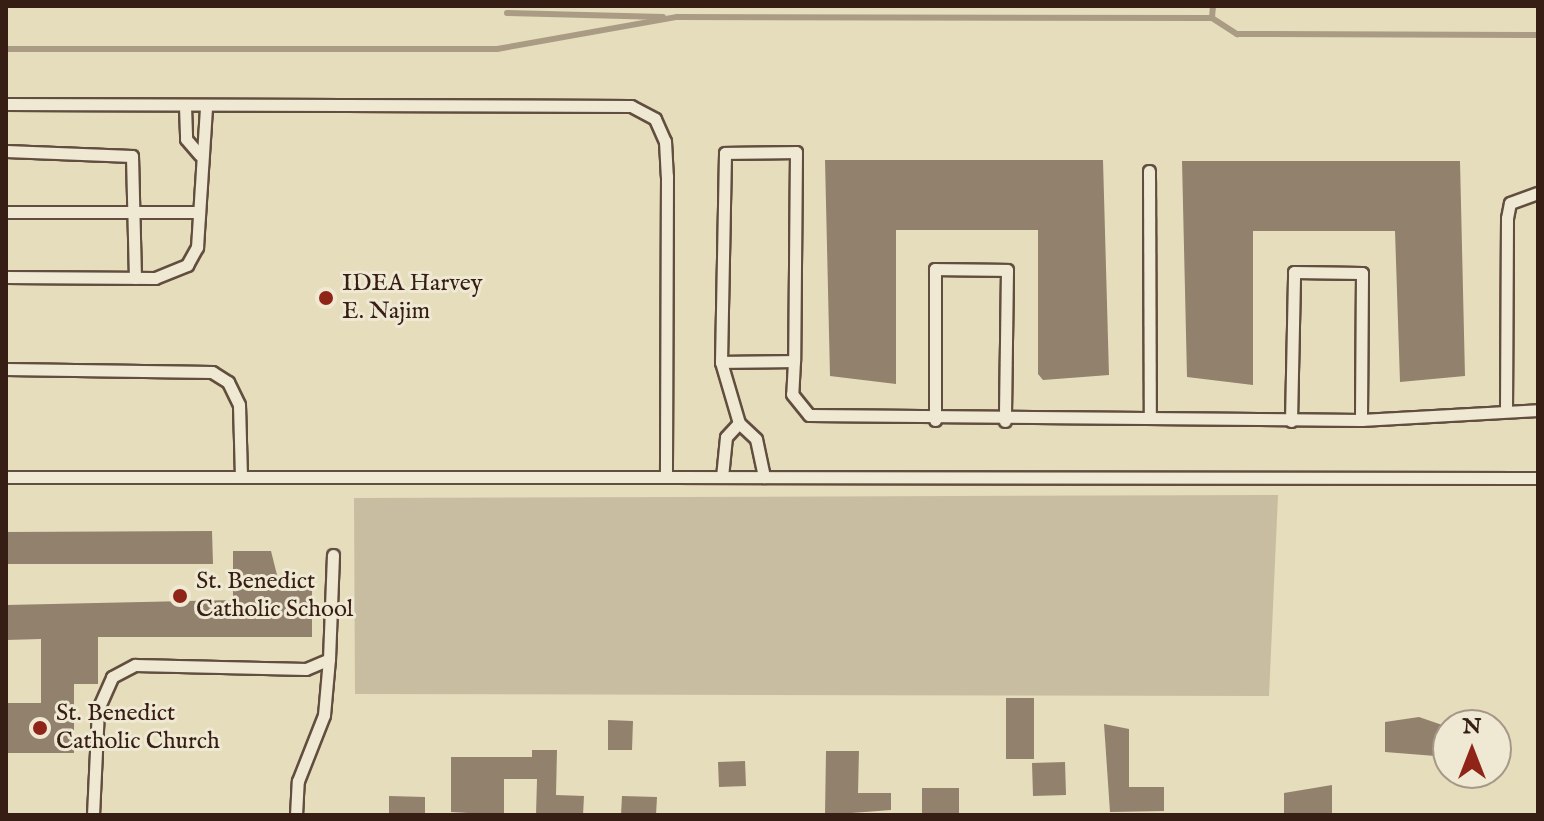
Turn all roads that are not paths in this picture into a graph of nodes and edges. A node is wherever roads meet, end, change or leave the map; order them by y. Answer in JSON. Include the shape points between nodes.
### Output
{"nodes":[{"id":1,"x":6,"y":104,"type":"edge"},
{"id":2,"x":185,"y":106,"type":"junction"},
{"id":3,"x":206,"y":106,"type":"junction"},
{"id":4,"x":6,"y":151,"type":"edge"},
{"id":5,"x":200,"y":155,"type":"junction"},
{"id":6,"x":1149,"y":171,"type":"dead end"},
{"id":7,"x":1538,"y":193,"type":"edge"},
{"id":8,"x":6,"y":212,"type":"edge"},
{"id":9,"x":135,"y":212,"type":"junction"},
{"id":10,"x":199,"y":212,"type":"junction"},
{"id":11,"x":6,"y":277,"type":"edge"},
{"id":12,"x":135,"y":278,"type":"junction"},
{"id":13,"x":794,"y":361,"type":"junction"},
{"id":14,"x":721,"y":362,"type":"junction"},
{"id":15,"x":6,"y":369,"type":"edge"},
{"id":16,"x":1538,"y":410,"type":"edge"},
{"id":17,"x":1506,"y":411,"type":"junction"},
{"id":18,"x":1150,"y":414,"type":"junction"},
{"id":19,"x":935,"y":420,"type":"junction"},
{"id":20,"x":1361,"y":420,"type":"junction"},
{"id":21,"x":1005,"y":421,"type":"junction"},
{"id":22,"x":1291,"y":421,"type":"junction"},
{"id":23,"x":739,"y":423,"type":"junction"},
{"id":24,"x":241,"y":476,"type":"junction"},
{"id":25,"x":6,"y":477,"type":"edge"},
{"id":26,"x":666,"y":477,"type":"junction"},
{"id":27,"x":722,"y":477,"type":"junction"},
{"id":28,"x":764,"y":477,"type":"junction"},
{"id":29,"x":1538,"y":478,"type":"edge"},
{"id":30,"x":333,"y":555,"type":"dead end"},
{"id":31,"x":329,"y":659,"type":"junction"},
{"id":32,"x":93,"y":815,"type":"edge"},
{"id":33,"x":296,"y":815,"type":"edge"}],
"edges":[{"from":1,"to":2,"type":"lane"},
{"from":2,"to":3,"type":"lane"},
{"from":2,"to":5,"type":"lane","via":[[186,139]]},
{"from":3,"to":5,"type":"lane"},
{"from":3,"to":26,"type":"lane","via":[[631,106],[655,119],[665,141],[667,176]]},
{"from":4,"to":9,"type":"lane","via":[[129,154]]},
{"from":5,"to":10,"type":"lane"},
{"from":6,"to":18,"type":"lane"},
{"from":7,"to":17,"type":"lane","via":[[1510,203],[1507,218]]},
{"from":8,"to":9,"type":"lane"},
{"from":9,"to":10,"type":"lane"},
{"from":9,"to":12,"type":"lane"},
{"from":10,"to":12,"type":"lane","via":[[197,247],[187,265],[173,276]]},
{"from":11,"to":12,"type":"lane"},
{"from":13,"to":14,"type":"lane"},
{"from":13,"to":14,"type":"lane","via":[[796,152],[725,153]]},
{"from":13,"to":19,"type":"lane","via":[[792,394],[809,415]]},
{"from":14,"to":23,"type":"lane"},
{"from":15,"to":24,"type":"lane","via":[[212,372],[228,382],[239,405]]},
{"from":16,"to":17,"type":"lane"},
{"from":17,"to":20,"type":"lane"},
{"from":18,"to":21,"type":"lane","via":[[1114,421]]},
{"from":18,"to":22,"type":"lane"},
{"from":19,"to":21,"type":"lane"},
{"from":19,"to":21,"type":"lane","via":[[935,269],[1007,270]]},
{"from":20,"to":22,"type":"lane"},
{"from":20,"to":22,"type":"lane","via":[[1362,273],[1294,272]]},
{"from":23,"to":27,"type":"lane","via":[[726,437]]},
{"from":23,"to":28,"type":"lane","via":[[756,439]]},
{"from":24,"to":25,"type":"lane"},
{"from":24,"to":26,"type":"lane"},
{"from":26,"to":27,"type":"lane"},
{"from":27,"to":28,"type":"lane"},
{"from":28,"to":29,"type":"lane"},
{"from":30,"to":31,"type":"lane"},
{"from":31,"to":32,"type":"lane","via":[[306,669],[135,665],[112,677],[98,709]]},
{"from":31,"to":33,"type":"lane","via":[[324,715],[298,781]]}]}
